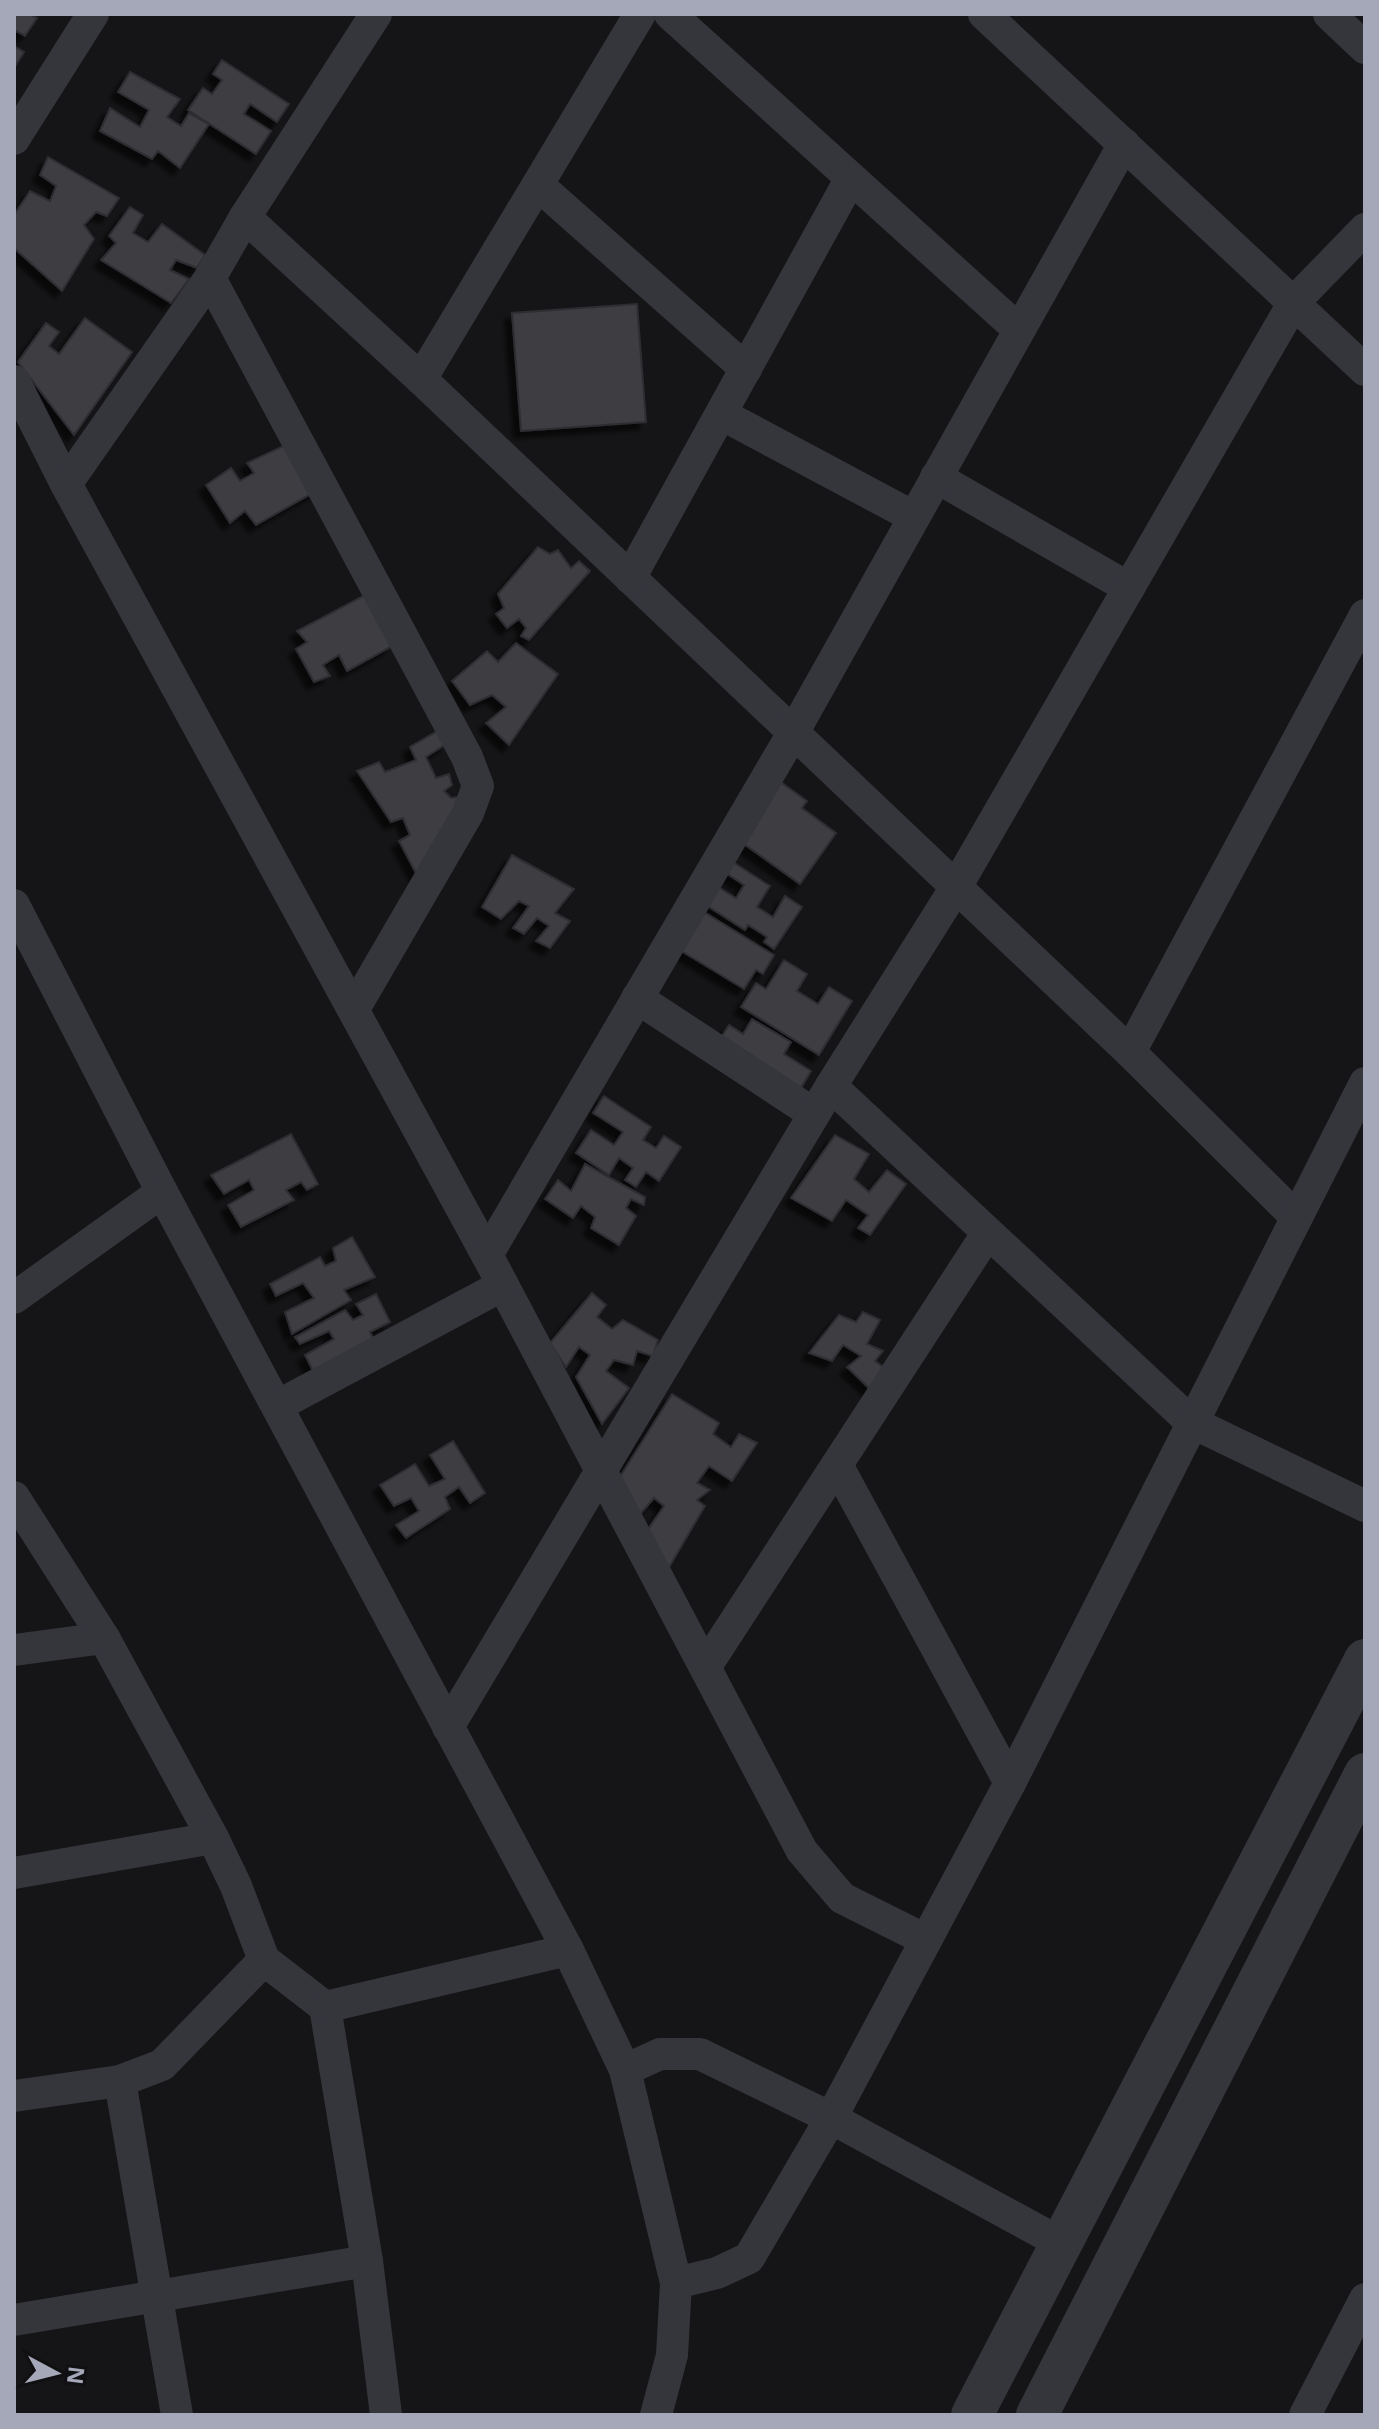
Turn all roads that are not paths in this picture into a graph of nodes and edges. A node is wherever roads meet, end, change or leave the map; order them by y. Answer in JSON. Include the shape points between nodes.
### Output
{"nodes":[{"id":1,"x":93,"y":14,"type":"edge"},
{"id":2,"x":376,"y":14,"type":"edge"},
{"id":3,"x":640,"y":14,"type":"edge"},
{"id":4,"x":670,"y":14,"type":"edge"},
{"id":5,"x":984,"y":14,"type":"edge"},
{"id":6,"x":1329,"y":14,"type":"edge"},
{"id":7,"x":1365,"y":48,"type":"edge"},
{"id":8,"x":14,"y":139,"type":"edge"},
{"id":9,"x":1124,"y":144,"type":"junction"},
{"id":10,"x":851,"y":178,"type":"junction"},
{"id":11,"x":538,"y":185,"type":"junction"},
{"id":12,"x":245,"y":217,"type":"junction"},
{"id":13,"x":1365,"y":229,"type":"edge"},
{"id":14,"x":210,"y":278,"type":"junction"},
{"id":15,"x":1294,"y":302,"type":"junction"},
{"id":16,"x":1019,"y":330,"type":"junction"},
{"id":17,"x":746,"y":369,"type":"junction"},
{"id":18,"x":1365,"y":370,"type":"edge"},
{"id":19,"x":421,"y":379,"type":"junction"},
{"id":20,"x":14,"y":381,"type":"edge"},
{"id":21,"x":721,"y":414,"type":"junction"},
{"id":22,"x":936,"y":477,"type":"junction"},
{"id":23,"x":66,"y":484,"type":"junction"},
{"id":24,"x":914,"y":517,"type":"junction"},
{"id":25,"x":630,"y":578,"type":"junction"},
{"id":26,"x":1129,"y":588,"type":"junction"},
{"id":27,"x":1365,"y":615,"type":"edge"},
{"id":28,"x":793,"y":733,"type":"junction"},
{"id":29,"x":956,"y":887,"type":"junction"},
{"id":30,"x":19,"y":930,"type":"edge"},
{"id":31,"x":637,"y":998,"type":"junction"},
{"id":32,"x":354,"y":1009,"type":"junction"},
{"id":33,"x":1130,"y":1052,"type":"junction"},
{"id":34,"x":1365,"y":1083,"type":"edge"},
{"id":35,"x":831,"y":1086,"type":"junction"},
{"id":36,"x":814,"y":1114,"type":"junction"},
{"id":37,"x":162,"y":1192,"type":"junction"},
{"id":38,"x":1296,"y":1217,"type":"junction"},
{"id":39,"x":987,"y":1234,"type":"junction"},
{"id":40,"x":487,"y":1255,"type":"junction"},
{"id":41,"x":503,"y":1285,"type":"junction"},
{"id":42,"x":14,"y":1298,"type":"edge"},
{"id":43,"x":277,"y":1406,"type":"junction"},
{"id":44,"x":1191,"y":1422,"type":"junction"},
{"id":45,"x":837,"y":1465,"type":"junction"},
{"id":46,"x":601,"y":1475,"type":"junction"},
{"id":47,"x":14,"y":1497,"type":"edge"},
{"id":48,"x":1365,"y":1506,"type":"edge"},
{"id":49,"x":104,"y":1638,"type":"junction"},
{"id":50,"x":14,"y":1650,"type":"edge"},
{"id":51,"x":1365,"y":1660,"type":"edge"},
{"id":52,"x":706,"y":1666,"type":"junction"},
{"id":53,"x":448,"y":1727,"type":"junction"},
{"id":54,"x":1365,"y":1774,"type":"edge"},
{"id":55,"x":1010,"y":1783,"type":"junction"},
{"id":56,"x":213,"y":1838,"type":"junction"},
{"id":57,"x":14,"y":1873,"type":"edge"},
{"id":58,"x":926,"y":1940,"type":"junction"},
{"id":59,"x":568,"y":1950,"type":"junction"},
{"id":60,"x":264,"y":1960,"type":"junction"},
{"id":61,"x":325,"y":2007,"type":"junction"},
{"id":62,"x":625,"y":2070,"type":"junction"},
{"id":63,"x":120,"y":2081,"type":"junction"},
{"id":64,"x":14,"y":2096,"type":"edge"},
{"id":65,"x":831,"y":2118,"type":"junction"},
{"id":66,"x":1061,"y":2243,"type":"junction"},
{"id":67,"x":367,"y":2261,"type":"junction"},
{"id":68,"x":676,"y":2283,"type":"junction"},
{"id":69,"x":160,"y":2296,"type":"junction"},
{"id":70,"x":1365,"y":2299,"type":"edge"},
{"id":71,"x":14,"y":2320,"type":"edge"},
{"id":72,"x":177,"y":2415,"type":"edge"},
{"id":73,"x":386,"y":2415,"type":"edge"},
{"id":74,"x":656,"y":2415,"type":"edge"},
{"id":75,"x":972,"y":2415,"type":"edge"},
{"id":76,"x":1037,"y":2415,"type":"edge"},
{"id":77,"x":1305,"y":2415,"type":"edge"}],
"edges":[{"from":1,"to":8,"type":"street"},
{"from":2,"to":12,"type":"street"},
{"from":3,"to":11,"type":"street"},
{"from":4,"to":10,"type":"street"},
{"from":5,"to":9,"type":"street"},
{"from":6,"to":7,"type":"street"},
{"from":9,"to":15,"type":"street"},
{"from":9,"to":16,"type":"street"},
{"from":10,"to":16,"type":"street"},
{"from":10,"to":17,"type":"street"},
{"from":11,"to":17,"type":"street"},
{"from":11,"to":19,"type":"street"},
{"from":12,"to":14,"type":"street"},
{"from":12,"to":19,"type":"street"},
{"from":13,"to":15,"type":"street"},
{"from":14,"to":23,"type":"street"},
{"from":14,"to":32,"type":"street","via":[[478,786],[468,813]]},
{"from":15,"to":18,"type":"street"},
{"from":15,"to":26,"type":"street"},
{"from":16,"to":22,"type":"street"},
{"from":17,"to":21,"type":"street"},
{"from":19,"to":25,"type":"street"},
{"from":20,"to":23,"type":"street"},
{"from":21,"to":24,"type":"street"},
{"from":21,"to":25,"type":"street"},
{"from":22,"to":24,"type":"street"},
{"from":22,"to":26,"type":"street"},
{"from":23,"to":32,"type":"street"},
{"from":24,"to":28,"type":"street"},
{"from":25,"to":28,"type":"street"},
{"from":26,"to":29,"type":"street"},
{"from":27,"to":33,"type":"street"},
{"from":28,"to":29,"type":"street"},
{"from":28,"to":31,"type":"street"},
{"from":29,"to":33,"type":"street"},
{"from":29,"to":35,"type":"street"},
{"from":30,"to":37,"type":"street"},
{"from":31,"to":36,"type":"street"},
{"from":31,"to":40,"type":"street"},
{"from":32,"to":40,"type":"street"},
{"from":33,"to":38,"type":"street"},
{"from":34,"to":38,"type":"street"},
{"from":35,"to":36,"type":"street"},
{"from":35,"to":39,"type":"street"},
{"from":36,"to":46,"type":"street"},
{"from":37,"to":42,"type":"street"},
{"from":37,"to":43,"type":"street"},
{"from":38,"to":44,"type":"street"},
{"from":39,"to":44,"type":"street"},
{"from":39,"to":45,"type":"street"},
{"from":40,"to":41,"type":"street"},
{"from":41,"to":43,"type":"street"},
{"from":41,"to":46,"type":"street"},
{"from":43,"to":53,"type":"street"},
{"from":44,"to":48,"type":"street"},
{"from":44,"to":55,"type":"street"},
{"from":45,"to":52,"type":"street"},
{"from":45,"to":55,"type":"street"},
{"from":46,"to":52,"type":"street"},
{"from":46,"to":53,"type":"street"},
{"from":47,"to":49,"type":"street"},
{"from":49,"to":50,"type":"street"},
{"from":49,"to":56,"type":"street"},
{"from":51,"to":66,"type":"street"},
{"from":52,"to":58,"type":"street","via":[[802,1851],[842,1898]]},
{"from":53,"to":59,"type":"street"},
{"from":54,"to":76,"type":"street"},
{"from":55,"to":58,"type":"street"},
{"from":56,"to":57,"type":"street"},
{"from":56,"to":60,"type":"street"},
{"from":58,"to":65,"type":"street"},
{"from":59,"to":61,"type":"street"},
{"from":59,"to":62,"type":"street"},
{"from":60,"to":61,"type":"street"},
{"from":60,"to":63,"type":"street","via":[[162,2065]]},
{"from":61,"to":67,"type":"street"},
{"from":62,"to":65,"type":"street","via":[[660,2054],[700,2054]]},
{"from":62,"to":68,"type":"street"},
{"from":63,"to":64,"type":"street"},
{"from":63,"to":69,"type":"street"},
{"from":65,"to":66,"type":"street"},
{"from":65,"to":68,"type":"street","via":[[749,2258]]},
{"from":66,"to":75,"type":"street"},
{"from":67,"to":69,"type":"street"},
{"from":67,"to":73,"type":"street"},
{"from":68,"to":74,"type":"street","via":[[672,2355]]},
{"from":69,"to":71,"type":"street"},
{"from":69,"to":72,"type":"street"},
{"from":70,"to":77,"type":"street"}]}
